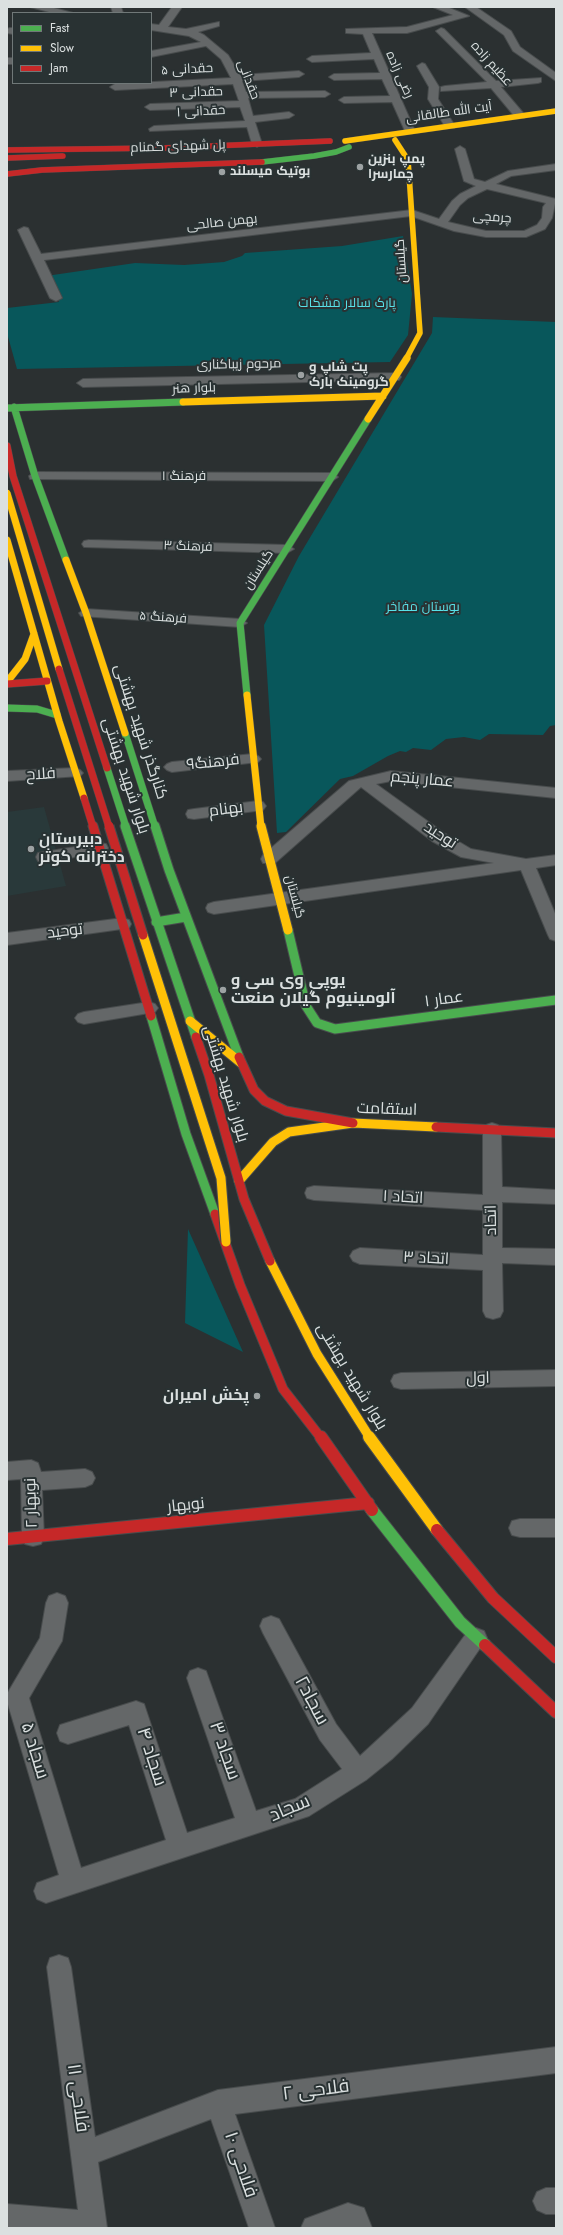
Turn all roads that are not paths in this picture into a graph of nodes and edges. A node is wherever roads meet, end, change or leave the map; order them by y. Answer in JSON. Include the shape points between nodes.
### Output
{"nodes":[{"id":1,"x":177,"y":7,"type":"edge"},
{"id":2,"x":438,"y":7,"type":"edge"},
{"id":3,"x":470,"y":7,"type":"edge"},
{"id":4,"x":39,"y":10,"type":"edge"},
{"id":5,"x":58,"y":12,"type":"edge"},
{"id":6,"x":462,"y":16,"type":"junction"},
{"id":7,"x":494,"y":23,"type":"junction"},
{"id":8,"x":216,"y":24,"type":"dead end"},
{"id":9,"x":152,"y":27,"type":"edge"},
{"id":10,"x":162,"y":28,"type":"junction"},
{"id":11,"x":366,"y":30,"type":"junction"},
{"id":12,"x":349,"y":31,"type":"dead end"},
{"id":13,"x":441,"y":31,"type":"dead end"},
{"id":14,"x":188,"y":32,"type":"junction"},
{"id":15,"x":209,"y":43,"type":"junction"},
{"id":16,"x":152,"y":54,"type":"edge"},
{"id":17,"x":376,"y":56,"type":"junction"},
{"id":18,"x":312,"y":59,"type":"dead end"},
{"id":19,"x":246,"y":66,"type":"dead end"},
{"id":20,"x":422,"y":66,"type":"dead end"},
{"id":21,"x":299,"y":74,"type":"dead end"},
{"id":22,"x":152,"y":76,"type":"edge"},
{"id":23,"x":386,"y":76,"type":"junction"},
{"id":24,"x":334,"y":77,"type":"dead end"},
{"id":25,"x":556,"y":78,"type":"edge"},
{"id":26,"x":538,"y":80,"type":"dead end"},
{"id":27,"x":295,"y":84,"type":"dead end"},
{"id":28,"x":493,"y":84,"type":"junction"},
{"id":29,"x":238,"y":86,"type":"junction"},
{"id":30,"x":115,"y":87,"type":"dead end"},
{"id":31,"x":445,"y":89,"type":"dead end"},
{"id":32,"x":325,"y":94,"type":"dead end"},
{"id":33,"x":395,"y":99,"type":"junction"},
{"id":34,"x":344,"y":100,"type":"dead end"},
{"id":35,"x":310,"y":104,"type":"dead end"},
{"id":36,"x":274,"y":105,"type":"dead end"},
{"id":37,"x":259,"y":106,"type":"dead end"},
{"id":38,"x":150,"y":107,"type":"dead end"},
{"id":39,"x":556,"y":111,"type":"edge"},
{"id":40,"x":289,"y":115,"type":"dead end"},
{"id":41,"x":520,"y":116,"type":"junction"},
{"id":42,"x":556,"y":118,"type":"edge"},
{"id":43,"x":249,"y":122,"type":"junction"},
{"id":44,"x":450,"y":126,"type":"junction"},
{"id":45,"x":154,"y":129,"type":"dead end"},
{"id":46,"x":410,"y":131,"type":"junction"},
{"id":47,"x":395,"y":140,"type":"junction"},
{"id":48,"x":256,"y":144,"type":"junction"},
{"id":49,"x":347,"y":144,"type":"junction"},
{"id":50,"x":460,"y":149,"type":"dead end"},
{"id":51,"x":7,"y":150,"type":"edge"},
{"id":52,"x":43,"y":151,"type":"junction"},
{"id":53,"x":7,"y":158,"type":"edge"},
{"id":54,"x":7,"y":164,"type":"edge"},
{"id":55,"x":556,"y":167,"type":"edge"},
{"id":56,"x":42,"y":170,"type":"junction"},
{"id":57,"x":7,"y":174,"type":"edge"},
{"id":58,"x":488,"y":185,"type":"junction"},
{"id":59,"x":555,"y":202,"type":"edge"},
{"id":60,"x":412,"y":213,"type":"junction"},
{"id":61,"x":442,"y":223,"type":"junction"},
{"id":62,"x":24,"y":230,"type":"dead end"},
{"id":63,"x":36,"y":258,"type":"junction"},
{"id":64,"x":56,"y":298,"type":"dead end"},
{"id":65,"x":395,"y":377,"type":"junction"},
{"id":66,"x":83,"y":382,"type":"dead end"},
{"id":67,"x":381,"y":399,"type":"junction"},
{"id":68,"x":11,"y":411,"type":"edge"},
{"id":69,"x":7,"y":446,"type":"edge"},
{"id":70,"x":35,"y":476,"type":"junction"},
{"id":71,"x":332,"y":477,"type":"junction"},
{"id":72,"x":7,"y":493,"type":"edge"},
{"id":73,"x":7,"y":540,"type":"edge"},
{"id":74,"x":89,"y":544,"type":"dead end"},
{"id":75,"x":287,"y":549,"type":"junction"},
{"id":76,"x":86,"y":613,"type":"junction"},
{"id":77,"x":240,"y":623,"type":"junction"},
{"id":78,"x":34,"y":634,"type":"junction"},
{"id":79,"x":78,"y":678,"type":"junction"},
{"id":80,"x":48,"y":681,"type":"junction"},
{"id":81,"x":7,"y":683,"type":"edge"},
{"id":82,"x":7,"y":699,"type":"edge"},
{"id":83,"x":7,"y":708,"type":"edge"},
{"id":84,"x":30,"y":709,"type":"junction"},
{"id":85,"x":57,"y":715,"type":"junction"},
{"id":86,"x":253,"y":758,"type":"junction"},
{"id":87,"x":172,"y":768,"type":"dead end"},
{"id":88,"x":75,"y":773,"type":"junction"},
{"id":89,"x":7,"y":776,"type":"edge"},
{"id":90,"x":364,"y":782,"type":"junction"},
{"id":91,"x":556,"y":793,"type":"edge"},
{"id":92,"x":258,"y":806,"type":"junction"},
{"id":93,"x":194,"y":814,"type":"dead end"},
{"id":94,"x":100,"y":848,"type":"junction"},
{"id":95,"x":44,"y":857,"type":"dead end"},
{"id":96,"x":269,"y":859,"type":"junction"},
{"id":97,"x":556,"y":860,"type":"edge"},
{"id":98,"x":526,"y":864,"type":"junction"},
{"id":99,"x":139,"y":867,"type":"junction"},
{"id":100,"x":107,"y":872,"type":"junction"},
{"id":101,"x":282,"y":898,"type":"junction"},
{"id":102,"x":150,"y":901,"type":"junction"},
{"id":103,"x":118,"y":908,"type":"junction"},
{"id":104,"x":214,"y":908,"type":"dead end"},
{"id":105,"x":186,"y":917,"type":"junction"},
{"id":106,"x":156,"y":922,"type":"junction"},
{"id":107,"x":123,"y":924,"type":"junction"},
{"id":108,"x":556,"y":935,"type":"edge"},
{"id":109,"x":7,"y":939,"type":"edge"},
{"id":110,"x":556,"y":1000,"type":"edge"},
{"id":111,"x":149,"y":1008,"type":"junction"},
{"id":112,"x":84,"y":1018,"type":"dead end"},
{"id":113,"x":190,"y":1021,"type":"junction"},
{"id":114,"x":335,"y":1030,"type":"joint"},
{"id":115,"x":242,"y":1064,"type":"junction"},
{"id":116,"x":354,"y":1123,"type":"junction"},
{"id":117,"x":492,"y":1130,"type":"junction"},
{"id":118,"x":556,"y":1132,"type":"edge"},
{"id":119,"x":239,"y":1181,"type":"junction"},
{"id":120,"x":314,"y":1193,"type":"dead end"},
{"id":121,"x":556,"y":1197,"type":"edge"},
{"id":122,"x":492,"y":1199,"type":"junction"},
{"id":123,"x":226,"y":1242,"type":"junction"},
{"id":124,"x":360,"y":1256,"type":"dead end"},
{"id":125,"x":556,"y":1258,"type":"edge"},
{"id":126,"x":493,"y":1259,"type":"junction"},
{"id":127,"x":493,"y":1311,"type":"dead end"},
{"id":128,"x":556,"y":1378,"type":"edge"},
{"id":129,"x":401,"y":1381,"type":"dead end"},
{"id":130,"x":7,"y":1471,"type":"edge"},
{"id":131,"x":85,"y":1478,"type":"dead end"},
{"id":132,"x":32,"y":1482,"type":"junction"},
{"id":133,"x":368,"y":1503,"type":"junction"},
{"id":134,"x":520,"y":1528,"type":"dead end"},
{"id":135,"x":556,"y":1528,"type":"edge"},
{"id":136,"x":34,"y":1537,"type":"junction"},
{"id":137,"x":7,"y":1540,"type":"edge"},
{"id":138,"x":57,"y":1604,"type":"dead end"},
{"id":139,"x":271,"y":1626,"type":"dead end"},
{"id":140,"x":476,"y":1638,"type":"junction"},
{"id":141,"x":556,"y":1657,"type":"edge"},
{"id":142,"x":198,"y":1678,"type":"dead end"},
{"id":143,"x":556,"y":1712,"type":"edge"},
{"id":144,"x":68,"y":1733,"type":"dead end"},
{"id":145,"x":358,"y":1772,"type":"junction"},
{"id":146,"x":249,"y":1825,"type":"junction"},
{"id":147,"x":180,"y":1847,"type":"junction"},
{"id":148,"x":73,"y":1882,"type":"junction"},
{"id":149,"x":46,"y":1891,"type":"dead end"},
{"id":150,"x":60,"y":1967,"type":"dead end"},
{"id":151,"x":556,"y":2060,"type":"edge"},
{"id":152,"x":218,"y":2103,"type":"junction"},
{"id":153,"x":84,"y":2154,"type":"junction"},
{"id":154,"x":7,"y":2217,"type":"edge"},
{"id":155,"x":94,"y":2227,"type":"edge"},
{"id":156,"x":262,"y":2228,"type":"edge"},
{"id":157,"x":314,"y":2228,"type":"edge"},
{"id":158,"x":359,"y":2228,"type":"edge"}],
"edges":[{"from":1,"to":10,"type":"street"},
{"from":2,"to":6,"type":"street"},
{"from":3,"to":7,"type":"street"},
{"from":4,"to":5,"type":"street"},
{"from":6,"to":7,"type":"street"},
{"from":6,"to":11,"type":"street","via":[[406,30]]},
{"from":7,"to":25,"type":"street","via":[[508,33],[516,48]]},
{"from":8,"to":14,"type":"street"},
{"from":9,"to":10,"type":"street","name":"حقدانی"},
{"from":10,"to":14,"type":"street","name":"حقدانی"},
{"from":11,"to":12,"type":"street"},
{"from":11,"to":17,"type":"street","name":"رضی زاده","via":[[368,45]]},
{"from":13,"to":28,"type":"street","name":"عظیم زاده"},
{"from":14,"to":15,"type":"street","name":"حقدانی"},
{"from":15,"to":16,"type":"street"},
{"from":15,"to":29,"type":"street","name":"حقدانی","via":[[224,57]]},
{"from":17,"to":18,"type":"street"},
{"from":17,"to":23,"type":"street","name":"رضی زاده"},
{"from":19,"to":29,"type":"street"},
{"from":20,"to":44,"type":"street","via":[[434,87],[433,99]]},
{"from":21,"to":29,"type":"street"},
{"from":22,"to":29,"type":"street"},
{"from":23,"to":24,"type":"street"},
{"from":23,"to":33,"type":"street","name":"رضی زاده"},
{"from":26,"to":28,"type":"street"},
{"from":27,"to":29,"type":"street"},
{"from":28,"to":31,"type":"street"},
{"from":28,"to":41,"type":"street","name":"عظیم زاده"},
{"from":29,"to":30,"type":"street","name":"حقدانی ۵"},
{"from":29,"to":32,"type":"street"},
{"from":29,"to":37,"type":"street"},
{"from":29,"to":38,"type":"street","name":"حقدانی ۳"},
{"from":29,"to":43,"type":"street","name":"حقدانی"},
{"from":33,"to":34,"type":"street"},
{"from":33,"to":46,"type":"street","name":"رضی زاده"},
{"from":35,"to":36,"type":"street"},
{"from":39,"to":41,"type":"main road","name":"آیت الله طالقانی"},
{"from":40,"to":43,"type":"street","name":"حقدانی ۱"},
{"from":41,"to":44,"type":"main road","name":"آیت الله طالقانی"},
{"from":42,"to":47,"type":"main road","name":"آیت الله طالقانی"},
{"from":43,"to":45,"type":"street","name":"حقدانی ۱"},
{"from":43,"to":48,"type":"street","name":"حقدانی"},
{"from":44,"to":46,"type":"main road","name":"آیت الله طالقانی"},
{"from":46,"to":49,"type":"main road","name":"آیت الله طالقانی"},
{"from":47,"to":49,"type":"main road","name":"آیت الله طالقانی"},
{"from":47,"to":60,"type":"main road","name":"گیلستان","via":[[408,160]]},
{"from":48,"to":49,"type":"main road"},
{"from":48,"to":52,"type":"main road"},
{"from":49,"to":53,"type":"main road","name":"پل شهدای گمنام","bridge":true,"via":[[210,153]]},
{"from":49,"to":54,"type":"main road","name":"پل شهدای گمنام","via":[[255,157],[211,160]]},
{"from":49,"to":56,"type":"main road","via":[[336,152],[314,156],[219,165]]},
{"from":50,"to":58,"type":"street","via":[[467,179]]},
{"from":51,"to":52,"type":"main road"},
{"from":52,"to":56,"type":"main road"},
{"from":55,"to":58,"type":"street","via":[[508,174]]},
{"from":56,"to":57,"type":"main road"},
{"from":58,"to":59,"type":"street"},
{"from":58,"to":61,"type":"street","via":[[464,196]]},
{"from":59,"to":61,"type":"street","name":"چرمچی","via":[[548,207],[547,218],[541,228],[526,234],[486,234]]},
{"from":60,"to":61,"type":"street","name":"چرمچی"},
{"from":60,"to":63,"type":"street","name":"بهمن صالحی"},
{"from":60,"to":65,"type":"main road","name":"گیلستان","via":[[420,333]]},
{"from":62,"to":63,"type":"street"},
{"from":63,"to":64,"type":"street"},
{"from":65,"to":66,"type":"street","name":"مرحوم زیباکناری"},
{"from":65,"to":67,"type":"main road","name":"گیلستان"},
{"from":67,"to":68,"type":"main road","name":"بلوار هنر"},
{"from":67,"to":71,"type":"main road","name":"گیلستان"},
{"from":68,"to":70,"type":"main road","name":"کنارگذر شهید بهشتی"},
{"from":69,"to":79,"type":"main road","name":"بلوار شهید بهشتی","via":[[13,476]]},
{"from":70,"to":71,"type":"street","name":"فرهنگ ۱"},
{"from":70,"to":76,"type":"main road","name":"کنارگذر شهید بهشتی"},
{"from":71,"to":75,"type":"main road","name":"گیلستان"},
{"from":72,"to":123,"type":"main road","bridge":true,"via":[[68,700],[221,1178]]},
{"from":73,"to":78,"type":"main road"},
{"from":74,"to":75,"type":"street","name":"فرهنگ ۳"},
{"from":75,"to":77,"type":"main road","name":"گیلستان"},
{"from":76,"to":77,"type":"street","name":"فرهنگ ۵"},
{"from":76,"to":105,"type":"main road","name":"کنارگذر شهید بهشتی"},
{"from":77,"to":86,"type":"main road","name":"گیلستان"},
{"from":78,"to":80,"type":"main road"},
{"from":78,"to":81,"type":"main road","via":[[25,659]]},
{"from":79,"to":80,"type":"main road"},
{"from":79,"to":99,"type":"main road","name":"بلوار شهید بهشتی"},
{"from":80,"to":81,"type":"main road"},
{"from":80,"to":85,"type":"main road"},
{"from":82,"to":84,"type":"main road","via":[[21,700]]},
{"from":83,"to":84,"type":"main road"},
{"from":84,"to":85,"type":"main road","via":[[44,710]]},
{"from":85,"to":88,"type":"main road"},
{"from":86,"to":87,"type":"street","name":"فرهنگ۹"},
{"from":86,"to":92,"type":"main road","name":"گیلستان"},
{"from":88,"to":89,"type":"street","name":"فلاح"},
{"from":88,"to":94,"type":"main road"},
{"from":90,"to":91,"type":"street","name":"عمار پنجم","via":[[390,776]]},
{"from":90,"to":96,"type":"street","name":"عمار پنجم","via":[[354,784]]},
{"from":90,"to":98,"type":"street","name":"توحید","via":[[438,837],[467,853]]},
{"from":92,"to":93,"type":"street","name":"بهنام"},
{"from":92,"to":96,"type":"main road","name":"گیلستان"},
{"from":94,"to":95,"type":"street"},
{"from":94,"to":100,"type":"main road"},
{"from":96,"to":101,"type":"main road","name":"گیلستان"},
{"from":97,"to":98,"type":"street","name":"توحید"},
{"from":98,"to":101,"type":"street"},
{"from":98,"to":108,"type":"street"},
{"from":99,"to":100,"type":"main road","via":[[133,880],[128,881],[118,880]]},
{"from":99,"to":102,"type":"main road","name":"بلوار شهید بهشتی"},
{"from":100,"to":103,"type":"main road"},
{"from":101,"to":104,"type":"street"},
{"from":101,"to":114,"type":"main road","name":"گیلستان","via":[[306,1006],[317,1023]]},
{"from":102,"to":103,"type":"main road","via":[[142,892],[128,889],[118,897]]},
{"from":102,"to":106,"type":"main road","name":"بلوار شهید بهشتی"},
{"from":103,"to":107,"type":"main road"},
{"from":105,"to":106,"type":"main road"},
{"from":105,"to":115,"type":"main road","name":"کنارگذر شهید بهشتی"},
{"from":106,"to":113,"type":"main road","name":"بلوار شهید بهشتی"},
{"from":107,"to":109,"type":"street","name":"توحید"},
{"from":107,"to":111,"type":"main road"},
{"from":110,"to":114,"type":"main road","name":"عمار ۱"},
{"from":111,"to":112,"type":"street"},
{"from":111,"to":123,"type":"main road","via":[[186,1134]]},
{"from":113,"to":115,"type":"main road"},
{"from":113,"to":119,"type":"main road","name":"بلوار شهید بهشتی"},
{"from":115,"to":116,"type":"main road","name":"کنارگذر شهید بهشتی","via":[[254,1090],[265,1101],[286,1111]]},
{"from":116,"to":117,"type":"main road","name":"استقامت"},
{"from":116,"to":119,"type":"main road","name":"استقامت","via":[[289,1132],[273,1142]]},
{"from":117,"to":118,"type":"main road","name":"استقامت"},
{"from":117,"to":122,"type":"street","name":"اتحاد"},
{"from":119,"to":141,"type":"main road","name":"بلوار شهید بهشتی","via":[[276,1275],[317,1354],[367,1434],[426,1516],[493,1598]]},
{"from":120,"to":122,"type":"street","name":"اتحاد ۱"},
{"from":121,"to":122,"type":"street","name":"اتحاد ۱"},
{"from":122,"to":126,"type":"street","name":"اتحاد"},
{"from":123,"to":133,"type":"main road","via":[[240,1285],[284,1388]]},
{"from":124,"to":126,"type":"street","name":"اتحاد ۳"},
{"from":125,"to":126,"type":"street","name":"اتحاد ۳"},
{"from":126,"to":127,"type":"street","name":"اتحاد"},
{"from":128,"to":129,"type":"street","name":"اول"},
{"from":130,"to":132,"type":"street","name":"نوبهار ۲","via":[[31,1469]]},
{"from":131,"to":132,"type":"street"},
{"from":132,"to":136,"type":"street","name":"نوبهار ۲"},
{"from":133,"to":136,"type":"main road","name":"نوبهار"},
{"from":133,"to":140,"type":"main road","via":[[390,1535],[460,1622]]},
{"from":134,"to":135,"type":"street"},
{"from":136,"to":137,"type":"main road","name":"نوبهار"},
{"from":138,"to":148,"type":"street","name":"سجاد ۵","via":[[51,1641],[17,1697]]},
{"from":139,"to":145,"type":"street","name":"سجاد۲","via":[[328,1732]]},
{"from":140,"to":143,"type":"main road"},
{"from":140,"to":145,"type":"street","name":"سجاد","via":[[420,1716]]},
{"from":142,"to":146,"type":"street","name":"سجاد ۳"},
{"from":144,"to":147,"type":"street","name":"سجاد ۴","via":[[136,1712]]},
{"from":145,"to":146,"type":"street","name":"سجاد","via":[[301,1808]]},
{"from":146,"to":147,"type":"street","name":"سجاد"},
{"from":147,"to":148,"type":"street","name":"سجاد"},
{"from":148,"to":149,"type":"street","name":"سجاد"},
{"from":150,"to":153,"type":"street","name":"فلاحی ۱۱"},
{"from":151,"to":152,"type":"street","name":"فلاحی ۲"},
{"from":152,"to":153,"type":"street","name":"فلاحی ۲"},
{"from":152,"to":156,"type":"street","name":"فلاحی ۱۰"},
{"from":153,"to":155,"type":"street","name":"فلاحی ۱۱"},
{"from":154,"to":155,"type":"street"},
{"from":157,"to":158,"type":"street","via":[[348,2216],[355,2217]]}]}
